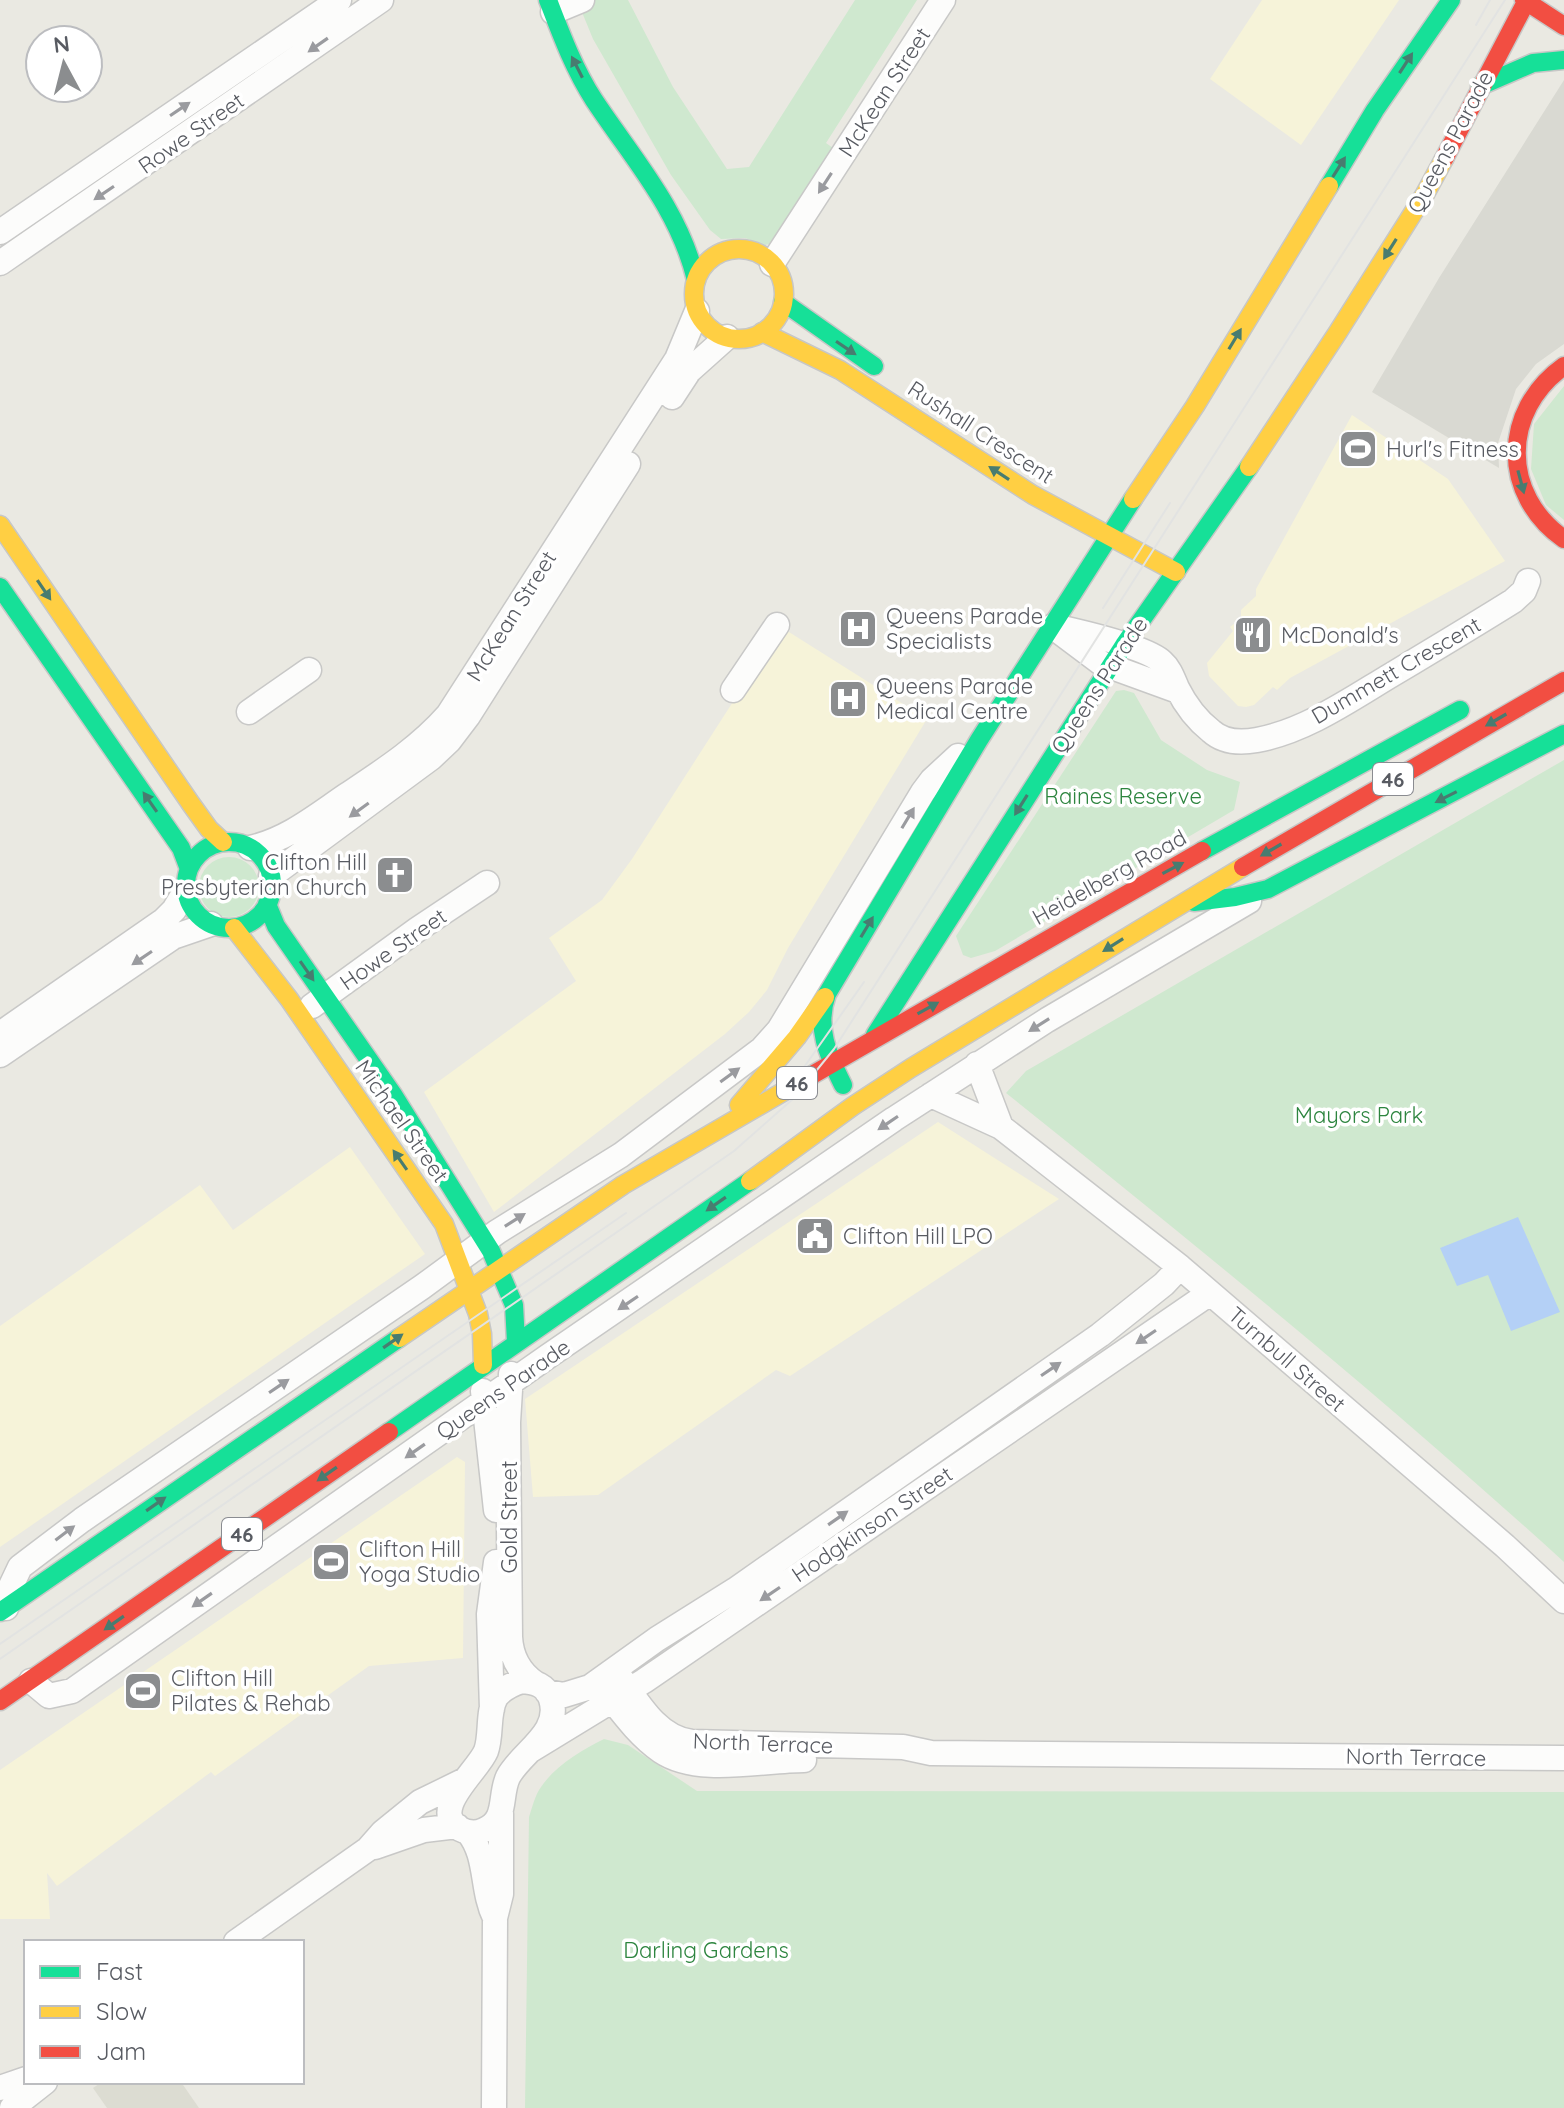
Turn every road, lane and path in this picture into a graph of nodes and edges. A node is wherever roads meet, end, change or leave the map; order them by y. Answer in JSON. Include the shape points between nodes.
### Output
{"nodes":[{"id":1,"x":339,"y":0,"type":"edge"},
{"id":2,"x":381,"y":0,"type":"edge"},
{"id":3,"x":943,"y":0,"type":"edge"},
{"id":4,"x":1451,"y":0,"type":"edge"},
{"id":5,"x":1526,"y":0,"type":"edge"},
{"id":6,"x":561,"y":4,"type":"edge"},
{"id":7,"x":1564,"y":26,"type":"edge"},
{"id":8,"x":1564,"y":60,"type":"edge"},
{"id":9,"x":1480,"y":86,"type":"junction"},
{"id":10,"x":664,"y":202,"type":"junction"},
{"id":11,"x":0,"y":232,"type":"edge"},
{"id":12,"x":731,"y":250,"type":"junction"},
{"id":13,"x":0,"y":263,"type":"edge"},
{"id":14,"x":772,"y":264,"type":"junction"},
{"id":15,"x":696,"y":280,"type":"junction"},
{"id":16,"x":783,"y":302,"type":"junction"},
{"id":17,"x":697,"y":311,"type":"junction"},
{"id":18,"x":762,"y":332,"type":"junction"},
{"id":19,"x":727,"y":337,"type":"junction"},
{"id":20,"x":1564,"y":366,"type":"edge"},
{"id":21,"x":895,"y":380,"type":"dead end"},
{"id":22,"x":1114,"y":515,"type":"junction"},
{"id":23,"x":0,"y":525,"type":"edge"},
{"id":24,"x":1139,"y":529,"type":"dead end"},
{"id":25,"x":1108,"y":536,"type":"junction"},
{"id":26,"x":1564,"y":539,"type":"edge"},
{"id":27,"x":1176,"y":572,"type":"junction"},
{"id":28,"x":1528,"y":581,"type":"dead end"},
{"id":29,"x":0,"y":587,"type":"edge"},
{"id":30,"x":777,"y":625,"type":"dead end"},
{"id":31,"x":1053,"y":626,"type":"junction"},
{"id":32,"x":1124,"y":645,"type":"junction"},
{"id":33,"x":1110,"y":667,"type":"junction"},
{"id":34,"x":309,"y":670,"type":"dead end"},
{"id":35,"x":1564,"y":681,"type":"edge"},
{"id":36,"x":733,"y":690,"type":"dead end"},
{"id":37,"x":1178,"y":691,"type":"junction"},
{"id":38,"x":1482,"y":698,"type":"dead end"},
{"id":39,"x":249,"y":712,"type":"dead end"},
{"id":40,"x":1564,"y":734,"type":"edge"},
{"id":41,"x":979,"y":740,"type":"joint"},
{"id":42,"x":223,"y":842,"type":"junction"},
{"id":43,"x":250,"y":848,"type":"junction"},
{"id":44,"x":271,"y":876,"type":"junction"},
{"id":45,"x":187,"y":880,"type":"junction"},
{"id":46,"x":487,"y":883,"type":"dead end"},
{"id":47,"x":1275,"y":886,"type":"junction"},
{"id":48,"x":876,"y":890,"type":"junction"},
{"id":49,"x":267,"y":904,"type":"junction"},
{"id":50,"x":1179,"y":904,"type":"junction"},
{"id":51,"x":223,"y":926,"type":"junction"},
{"id":52,"x":944,"y":926,"type":"junction"},
{"id":53,"x":949,"y":952,"type":"dead end"},
{"id":54,"x":963,"y":968,"type":"dead end"},
{"id":55,"x":984,"y":977,"type":"junction"},
{"id":56,"x":827,"y":994,"type":"junction"},
{"id":57,"x":326,"y":997,"type":"junction"},
{"id":58,"x":300,"y":1015,"type":"junction"},
{"id":59,"x":0,"y":1034,"type":"edge"},
{"id":60,"x":872,"y":1040,"type":"junction"},
{"id":61,"x":0,"y":1055,"type":"edge"},
{"id":62,"x":832,"y":1063,"type":"junction"},
{"id":63,"x":977,"y":1064,"type":"junction"},
{"id":64,"x":931,"y":1095,"type":"junction"},
{"id":65,"x":400,"y":1104,"type":"junction"},
{"id":66,"x":853,"y":1106,"type":"junction"},
{"id":67,"x":373,"y":1122,"type":"junction"},
{"id":68,"x":722,"y":1126,"type":"junction"},
{"id":69,"x":1001,"y":1127,"type":"junction"},
{"id":70,"x":821,"y":1130,"type":"junction"},
{"id":71,"x":839,"y":1157,"type":"junction"},
{"id":72,"x":591,"y":1174,"type":"junction"},
{"id":73,"x":606,"y":1196,"type":"junction"},
{"id":74,"x":485,"y":1241,"type":"junction"},
{"id":75,"x":639,"y":1257,"type":"junction"},
{"id":76,"x":458,"y":1261,"type":"junction"},
{"id":77,"x":1180,"y":1267,"type":"junction"},
{"id":78,"x":499,"y":1268,"type":"junction"},
{"id":79,"x":658,"y":1283,"type":"junction"},
{"id":80,"x":469,"y":1288,"type":"junction"},
{"id":81,"x":1210,"y":1293,"type":"junction"},
{"id":82,"x":516,"y":1342,"type":"junction"},
{"id":83,"x":332,"y":1350,"type":"junction"},
{"id":84,"x":483,"y":1365,"type":"junction"},
{"id":85,"x":347,"y":1373,"type":"junction"},
{"id":86,"x":510,"y":1383,"type":"junction"},
{"id":87,"x":484,"y":1402,"type":"junction"},
{"id":88,"x":4,"y":1599,"type":"edge"},
{"id":89,"x":1564,"y":1601,"type":"edge"},
{"id":90,"x":615,"y":1670,"type":"junction"},
{"id":91,"x":31,"y":1681,"type":"junction"},
{"id":92,"x":541,"y":1687,"type":"junction"},
{"id":93,"x":622,"y":1696,"type":"junction"},
{"id":94,"x":0,"y":1701,"type":"edge"},
{"id":95,"x":492,"y":1709,"type":"junction"},
{"id":96,"x":531,"y":1750,"type":"junction"},
{"id":97,"x":1564,"y":1758,"type":"edge"},
{"id":98,"x":468,"y":1778,"type":"junction"},
{"id":99,"x":501,"y":1814,"type":"junction"},
{"id":100,"x":462,"y":1829,"type":"junction"},
{"id":101,"x":368,"y":1849,"type":"junction"},
{"id":102,"x":495,"y":1918,"type":"junction"},
{"id":103,"x":239,"y":1940,"type":"edge"},
{"id":104,"x":24,"y":2080,"type":"edge"},
{"id":105,"x":42,"y":2084,"type":"edge"},
{"id":106,"x":0,"y":2088,"type":"edge"},
{"id":107,"x":12,"y":2108,"type":"edge"},
{"id":108,"x":494,"y":2108,"type":"edge"}],
"edges":[{"from":11,"to":1,"type":"street","name":"Rowe Street","one_way":true},
{"from":2,"to":13,"type":"street","name":"Rowe Street","one_way":true},
{"from":3,"to":14,"type":"street","name":"McKean Street","one_way":true},
{"from":22,"to":4,"type":"main road","one_way":true,"via":[[1195,406],[1375,110]]},
{"from":5,"to":7,"type":"main road"},
{"from":5,"to":9,"type":"main road","name":"Queens Parade"},
{"from":6,"to":10,"type":"main road","via":[[571,55]]},
{"from":8,"to":9,"type":"main road","via":[[1533,63]]},
{"from":9,"to":27,"type":"main road","name":"Queens Parade","one_way":true,"via":[[1451,147],[1383,261],[1282,419],[1180,551]]},
{"from":10,"to":12,"type":"main road","via":[[706,240]]},
{"from":10,"to":15,"type":"main road"},
{"from":12,"to":14,"type":"main road","via":[[760,254]]},
{"from":12,"to":15,"type":"main road","via":[[709,261]]},
{"from":14,"to":16,"type":"main road","via":[[780,275]]},
{"from":15,"to":17,"type":"main road"},
{"from":16,"to":18,"type":"main road","via":[[779,315]]},
{"from":16,"to":21,"type":"main road","name":"Rushall Crescent","one_way":true},
{"from":17,"to":19,"type":"main road"},
{"from":17,"to":43,"type":"street","name":"McKean Street","via":[[677,359],[448,715],[415,748],[296,830]]},
{"from":18,"to":19,"type":"main road"},
{"from":25,"to":18,"type":"main road","name":"Rushall Crescent","one_way":true,"via":[[1033,495],[840,370]]},
{"from":19,"to":44,"type":"street","name":"McKean Street","one_way":true,"via":[[689,371],[449,741]]},
{"from":20,"to":26,"type":"main road","one_way":true,"via":[[1532,397],[1516,451],[1526,500]]},
{"from":22,"to":24,"type":"main road"},
{"from":22,"to":25,"type":"main road"},
{"from":23,"to":42,"type":"main road","one_way":true,"via":[[191,804]]},
{"from":25,"to":27,"type":"main road","name":"Rushall Crescent"},
{"from":25,"to":31,"type":"main road"},
{"from":27,"to":32,"type":"main road","name":"Queens Parade"},
{"from":28,"to":37,"type":"street","name":"Dummett Crescent","via":[[1513,601],[1399,670],[1332,710],[1268,737],[1244,742],[1220,738]]},
{"from":45,"to":29,"type":"main road","one_way":true,"via":[[181,848]]},
{"from":30,"to":36,"type":"street"},
{"from":31,"to":32,"type":"street","name":"Dummett Crescent"},
{"from":31,"to":33,"type":"street"},
{"from":31,"to":41,"type":"main road"},
{"from":32,"to":33,"type":"main road","name":"Queens Parade"},
{"from":32,"to":37,"type":"street","name":"Dummett Crescent","via":[[1162,662]]},
{"from":33,"to":37,"type":"street"},
{"from":33,"to":52,"type":"main road","name":"Queens Parade","one_way":true},
{"from":34,"to":39,"type":"street"},
{"from":35,"to":50,"type":"main road","number":"46","one_way":true},
{"from":55,"to":38,"type":"main road","name":"Heidelberg Road","number":"46","one_way":true},
{"from":40,"to":47,"type":"main road","one_way":true},
{"from":48,"to":41,"type":"street","one_way":true,"via":[[932,780]]},
{"from":42,"to":43,"type":"main road"},
{"from":42,"to":45,"type":"main road","via":[[202,851]]},
{"from":43,"to":44,"type":"main road"},
{"from":44,"to":49,"type":"main road"},
{"from":45,"to":51,"type":"main road","via":[[190,904],[199,916]]},
{"from":45,"to":59,"type":"street","via":[[164,920]]},
{"from":46,"to":57,"type":"street","name":"Howe Street"},
{"from":47,"to":50,"type":"main road"},
{"from":47,"to":63,"type":"street","name":"Queens Parade","one_way":true},
{"from":56,"to":48,"type":"main road","one_way":true},
{"from":72,"to":48,"type":"street","one_way":true,"via":[[762,1049]]},
{"from":49,"to":51,"type":"main road","via":[[247,924]]},
{"from":49,"to":57,"type":"main road","name":"Michael Street","one_way":true,"via":[[276,926]]},
{"from":50,"to":66,"type":"main road","number":"46","one_way":true},
{"from":51,"to":58,"type":"main road","name":"Michael Street"},
{"from":51,"to":61,"type":"street","one_way":true,"via":[[173,937]]},
{"from":52,"to":53,"type":"main road"},
{"from":52,"to":60,"type":"main road","name":"Queens Parade"},
{"from":54,"to":55,"type":"main road"},
{"from":60,"to":55,"type":"main road","name":"Heidelberg Road","number":"46","one_way":true},
{"from":56,"to":62,"type":"main road","via":[[821,1027]]},
{"from":56,"to":68,"type":"main road"},
{"from":57,"to":58,"type":"street","name":"Howe Street"},
{"from":57,"to":65,"type":"main road","name":"Michael Street"},
{"from":58,"to":67,"type":"main road","name":"Michael Street"},
{"from":60,"to":62,"type":"main road","name":"Heidelberg Road","number":"46"},
{"from":60,"to":66,"type":"main road","name":"Queens Parade"},
{"from":62,"to":66,"type":"main road"},
{"from":62,"to":68,"type":"main road","name":"Heidelberg Road","number":"46"},
{"from":63,"to":64,"type":"street","name":"Queens Parade"},
{"from":63,"to":69,"type":"street"},
{"from":64,"to":69,"type":"street","name":"Turnbull Street"},
{"from":64,"to":71,"type":"street","name":"Queens Parade","one_way":true},
{"from":65,"to":67,"type":"main road"},
{"from":65,"to":74,"type":"main road","name":"Michael Street"},
{"from":66,"to":70,"type":"main road","number":"46"},
{"from":76,"to":67,"type":"main road","name":"Michael Street","one_way":true,"via":[[444,1224]]},
{"from":68,"to":73,"type":"main road","number":"46"},
{"from":69,"to":77,"type":"street","name":"Turnbull Street"},
{"from":70,"to":71,"type":"street"},
{"from":70,"to":75,"type":"main road","name":"Queens Parade","number":"46","one_way":true},
{"from":71,"to":79,"type":"street","name":"Queens Parade"},
{"from":72,"to":73,"type":"street"},
{"from":74,"to":72,"type":"street","one_way":true},
{"from":73,"to":78,"type":"main road","number":"46"},
{"from":74,"to":76,"type":"street"},
{"from":74,"to":78,"type":"main road","name":"Michael Street"},
{"from":75,"to":79,"type":"street"},
{"from":75,"to":82,"type":"main road","name":"Queens Parade","number":"46"},
{"from":76,"to":80,"type":"main road","name":"Michael Street"},
{"from":76,"to":83,"type":"street"},
{"from":77,"to":81,"type":"street","name":"Turnbull Street"},
{"from":90,"to":77,"type":"street","name":"Hodgkinson Street","one_way":true,"via":[[1100,1335]]},
{"from":78,"to":80,"type":"main road","number":"46"},
{"from":78,"to":82,"type":"main road","name":"Michael Street","via":[[515,1313]]},
{"from":79,"to":86,"type":"street","name":"Queens Parade","one_way":true},
{"from":80,"to":84,"type":"main road","name":"Michael Street","via":[[482,1334]]},
{"from":85,"to":80,"type":"main road","number":"46","one_way":true},
{"from":81,"to":89,"type":"street","name":"Turnbull Street"},
{"from":81,"to":93,"type":"street","name":"Hodgkinson Street","one_way":true},
{"from":82,"to":84,"type":"main road","name":"Queens Parade","number":"46"},
{"from":82,"to":86,"type":"street","name":"Gold Street"},
{"from":83,"to":85,"type":"street"},
{"from":88,"to":83,"type":"street","one_way":true,"via":[[23,1564]]},
{"from":84,"to":87,"type":"street","name":"Gold Street"},
{"from":84,"to":91,"type":"main road","name":"Queens Parade","number":"46","one_way":true},
{"from":88,"to":85,"type":"main road","number":"46","one_way":true},
{"from":86,"to":87,"type":"street","name":"Queens Parade"},
{"from":86,"to":92,"type":"street","name":"Gold Street","via":[[510,1637],[515,1660]]},
{"from":87,"to":91,"type":"street","name":"Queens Parade","one_way":true,"via":[[72,1691],[49,1696]]},
{"from":87,"to":95,"type":"street","name":"Gold Street","via":[[496,1516],[496,1572],[488,1618]]},
{"from":90,"to":92,"type":"street","name":"Hodgkinson Street","via":[[576,1693],[559,1695]]},
{"from":90,"to":93,"type":"street","name":"North Terrace"},
{"from":91,"to":94,"type":"main road","name":"Queens Parade","number":"46"},
{"from":92,"to":95,"type":"street","name":"Hodgkinson Street","via":[[522,1681],[509,1686]]},
{"from":92,"to":96,"type":"street","via":[[552,1702],[551,1718]]},
{"from":93,"to":96,"type":"street","name":"Hodgkinson Street"},
{"from":93,"to":97,"type":"street","name":"North Terrace","via":[[685,1742],[903,1747],[931,1753]]},
{"from":95,"to":98,"type":"street","name":"Gold Street","via":[[486,1750]]},
{"from":96,"to":99,"type":"street","via":[[509,1775]]},
{"from":98,"to":100,"type":"street","name":"Gold Street","via":[[452,1801],[451,1814]]},
{"from":98,"to":101,"type":"street","via":[[420,1802]]},
{"from":99,"to":100,"type":"street","via":[[477,1833]]},
{"from":99,"to":102,"type":"street","via":[[501,1894]]},
{"from":100,"to":101,"type":"street","via":[[424,1830]]},
{"from":100,"to":102,"type":"street","via":[[479,1850]]},
{"from":101,"to":103,"type":"street"},
{"from":102,"to":108,"type":"street"},
{"from":104,"to":106,"type":"street"},
{"from":105,"to":107,"type":"street"}]}
